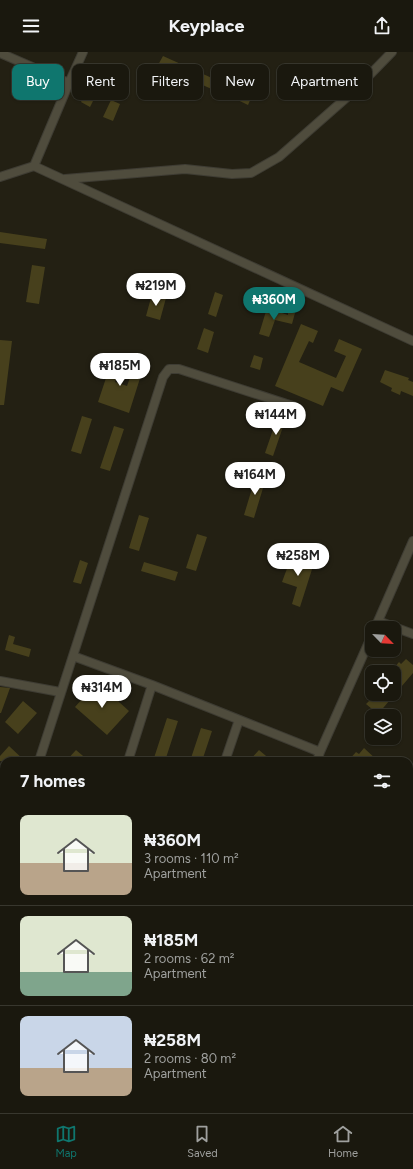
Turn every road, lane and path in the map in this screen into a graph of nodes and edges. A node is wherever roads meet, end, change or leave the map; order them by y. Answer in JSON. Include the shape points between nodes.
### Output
{"nodes":[{"id":1,"x":83,"y":52,"type":"edge"},
{"id":2,"x":392,"y":52,"type":"edge"},
{"id":3,"x":0,"y":53,"type":"edge"},
{"id":4,"x":69,"y":82,"type":"junction"},
{"id":5,"x":34,"y":166,"type":"junction"},
{"id":6,"x":0,"y":177,"type":"edge"},
{"id":7,"x":64,"y":180,"type":"junction"},
{"id":8,"x":413,"y":341,"type":"edge"},
{"id":9,"x":294,"y":406,"type":"dead end"},
{"id":10,"x":413,"y":540,"type":"edge"},
{"id":11,"x":378,"y":621,"type":"edge"},
{"id":12,"x":401,"y":631,"type":"edge"},
{"id":13,"x":413,"y":634,"type":"edge"},
{"id":14,"x":365,"y":651,"type":"edge"},
{"id":15,"x":73,"y":656,"type":"junction"},
{"id":16,"x":0,"y":682,"type":"edge"},
{"id":17,"x":152,"y":685,"type":"junction"},
{"id":18,"x":60,"y":692,"type":"junction"},
{"id":19,"x":239,"y":720,"type":"junction"},
{"id":20,"x":320,"y":752,"type":"junction"},
{"id":21,"x":39,"y":757,"type":"edge"},
{"id":22,"x":129,"y":757,"type":"edge"},
{"id":23,"x":226,"y":757,"type":"edge"},
{"id":24,"x":318,"y":757,"type":"edge"}],
"edges":[{"from":1,"to":4,"type":"street"},
{"from":2,"to":7,"type":"street","via":[[354,92],[280,157],[251,172],[232,174],[185,169]]},
{"from":3,"to":4,"type":"street"},
{"from":4,"to":5,"type":"street"},
{"from":5,"to":6,"type":"street"},
{"from":5,"to":7,"type":"street"},
{"from":7,"to":8,"type":"street"},
{"from":9,"to":15,"type":"street","via":[[179,369],[168,369],[163,377]]},
{"from":10,"to":11,"type":"street"},
{"from":12,"to":13,"type":"street"},
{"from":14,"to":20,"type":"street"},
{"from":15,"to":17,"type":"street"},
{"from":15,"to":18,"type":"street"},
{"from":16,"to":18,"type":"street"},
{"from":17,"to":19,"type":"street"},
{"from":17,"to":22,"type":"street"},
{"from":18,"to":21,"type":"street"},
{"from":19,"to":20,"type":"street"},
{"from":19,"to":23,"type":"street"},
{"from":20,"to":24,"type":"street"}]}
